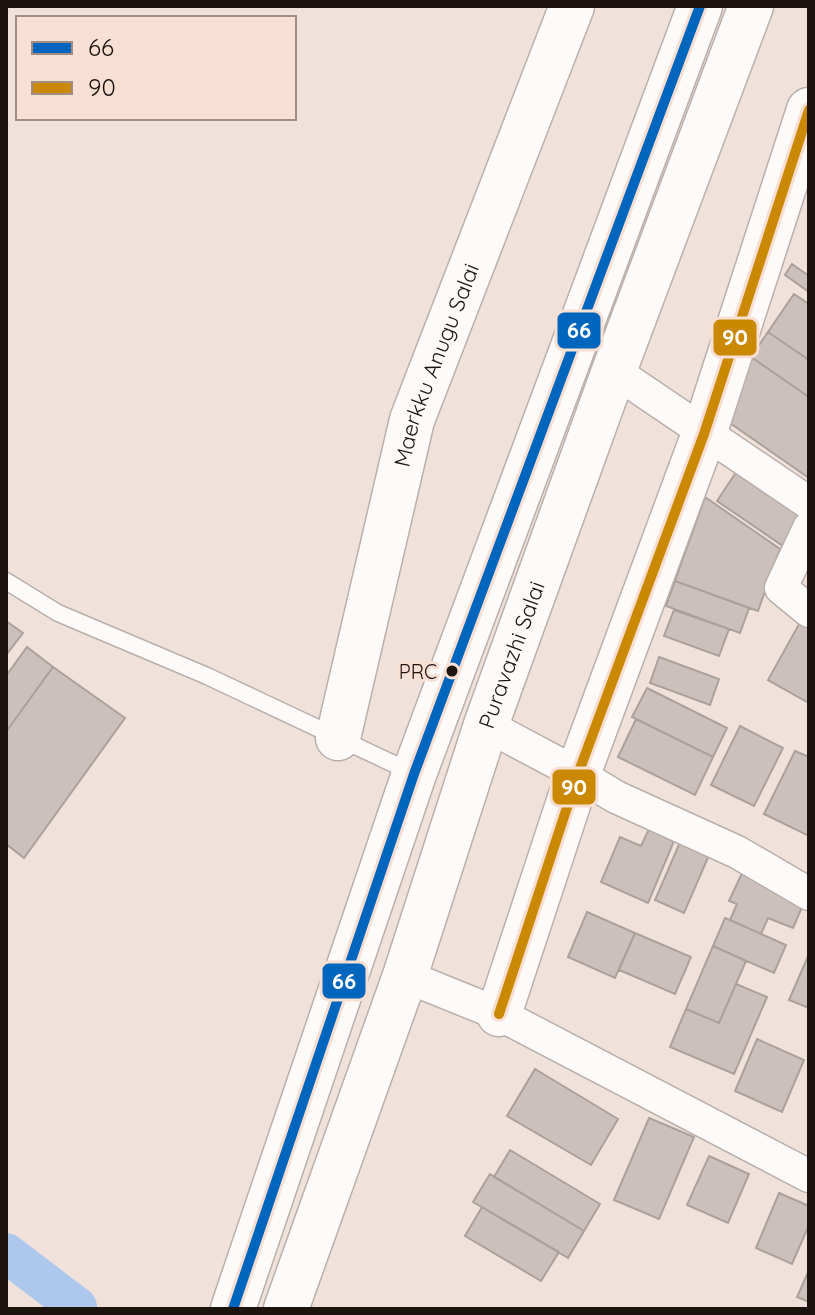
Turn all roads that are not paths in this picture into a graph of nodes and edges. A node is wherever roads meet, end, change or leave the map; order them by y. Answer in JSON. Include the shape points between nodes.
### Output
{"nodes":[{"id":1,"x":572,"y":6,"type":"edge"},
{"id":2,"x":700,"y":6,"type":"edge"},
{"id":3,"x":751,"y":6,"type":"edge"},
{"id":4,"x":809,"y":110,"type":"edge"},
{"id":5,"x":614,"y":371,"type":"junction"},
{"id":6,"x":704,"y":434,"type":"junction"},
{"id":7,"x":809,"y":503,"type":"edge"},
{"id":8,"x":809,"y":528,"type":"edge"},
{"id":9,"x":6,"y":581,"type":"edge"},
{"id":10,"x":809,"y":611,"type":"edge"},
{"id":11,"x":486,"y":725,"type":"junction"},
{"id":12,"x":338,"y":738,"type":"junction"},
{"id":13,"x":414,"y":774,"type":"junction"},
{"id":14,"x":578,"y":774,"type":"junction"},
{"id":15,"x":809,"y":894,"type":"edge"},
{"id":16,"x":405,"y":976,"type":"junction"},
{"id":17,"x":499,"y":1014,"type":"junction"},
{"id":18,"x":809,"y":1176,"type":"edge"},
{"id":19,"x":233,"y":1309,"type":"edge"},
{"id":20,"x":286,"y":1309,"type":"edge"}],
"edges":[{"from":1,"to":12,"type":"main road","name":"Maerkku Anugu Salai","via":[[412,420]]},
{"from":2,"to":13,"type":"main road"},
{"from":3,"to":5,"type":"main road","name":"Puravazhi Salai"},
{"from":4,"to":6,"type":"main road"},
{"from":5,"to":6,"type":"street"},
{"from":5,"to":11,"type":"main road","name":"Puravazhi Salai"},
{"from":6,"to":7,"type":"street"},
{"from":6,"to":14,"type":"main road"},
{"from":8,"to":10,"type":"street","via":[[781,588]]},
{"from":9,"to":12,"type":"lane","via":[[58,613]]},
{"from":11,"to":14,"type":"street"},
{"from":11,"to":16,"type":"main road","name":"Puravazhi Salai"},
{"from":12,"to":13,"type":"lane"},
{"from":13,"to":19,"type":"main road"},
{"from":14,"to":15,"type":"street","via":[[737,852]]},
{"from":14,"to":17,"type":"main road"},
{"from":16,"to":17,"type":"street"},
{"from":16,"to":20,"type":"main road","name":"Puravazhi Salai"},
{"from":17,"to":18,"type":"street"}]}
